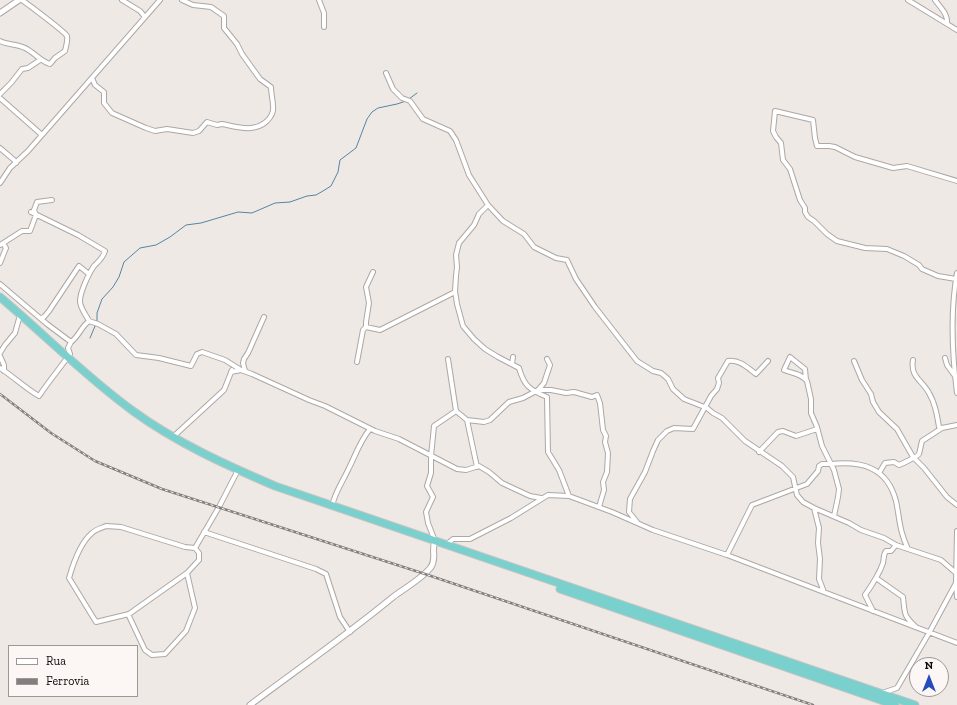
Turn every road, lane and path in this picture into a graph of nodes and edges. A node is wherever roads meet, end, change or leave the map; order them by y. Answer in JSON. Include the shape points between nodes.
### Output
{"nodes":[{"id":1,"x":19,"y":0,"type":"edge"},
{"id":2,"x":22,"y":0,"type":"edge"},
{"id":3,"x":122,"y":0,"type":"edge"},
{"id":4,"x":160,"y":0,"type":"edge"},
{"id":5,"x":182,"y":0,"type":"edge"},
{"id":6,"x":319,"y":0,"type":"edge"},
{"id":7,"x":908,"y":0,"type":"edge"},
{"id":8,"x":934,"y":0,"type":"edge"},
{"id":9,"x":0,"y":13,"type":"edge"},
{"id":10,"x":145,"y":17,"type":"junction"},
{"id":11,"x":947,"y":23,"type":"junction"},
{"id":12,"x":324,"y":27,"type":"dead end"},
{"id":13,"x":957,"y":30,"type":"edge"},
{"id":14,"x":0,"y":40,"type":"edge"},
{"id":15,"x":40,"y":60,"type":"junction"},
{"id":16,"x":386,"y":73,"type":"dead end"},
{"id":17,"x":92,"y":78,"type":"junction"},
{"id":18,"x":0,"y":94,"type":"edge"},
{"id":19,"x":0,"y":98,"type":"edge"},
{"id":20,"x":42,"y":135,"type":"junction"},
{"id":21,"x":0,"y":148,"type":"edge"},
{"id":22,"x":16,"y":163,"type":"junction"},
{"id":23,"x":957,"y":181,"type":"edge"},
{"id":24,"x":0,"y":182,"type":"edge"},
{"id":25,"x":52,"y":200,"type":"dead end"},
{"id":26,"x":488,"y":206,"type":"junction"},
{"id":27,"x":31,"y":212,"type":"dead end"},
{"id":28,"x":36,"y":215,"type":"junction"},
{"id":29,"x":2,"y":244,"type":"edge"},
{"id":30,"x":0,"y":263,"type":"edge"},
{"id":31,"x":374,"y":272,"type":"dead end"},
{"id":32,"x":957,"y":273,"type":"edge"},
{"id":33,"x":89,"y":274,"type":"junction"},
{"id":34,"x":956,"y":279,"type":"junction"},
{"id":35,"x":0,"y":284,"type":"edge"},
{"id":36,"x":455,"y":292,"type":"junction"},
{"id":37,"x":0,"y":297,"type":"edge"},
{"id":38,"x":21,"y":315,"type":"junction"},
{"id":39,"x":264,"y":317,"type":"dead end"},
{"id":40,"x":41,"y":318,"type":"junction"},
{"id":41,"x":89,"y":321,"type":"junction"},
{"id":42,"x":366,"y":327,"type":"junction"},
{"id":43,"x":71,"y":342,"type":"junction"},
{"id":44,"x":0,"y":353,"type":"edge"},
{"id":45,"x":0,"y":356,"type":"edge"},
{"id":46,"x":514,"y":357,"type":"dead end"},
{"id":47,"x":67,"y":358,"type":"junction"},
{"id":48,"x":547,"y":358,"type":"dead end"},
{"id":49,"x":945,"y":358,"type":"dead end"},
{"id":50,"x":448,"y":359,"type":"dead end"},
{"id":51,"x":768,"y":360,"type":"dead end"},
{"id":52,"x":913,"y":360,"type":"dead end"},
{"id":53,"x":854,"y":361,"type":"dead end"},
{"id":54,"x":357,"y":362,"type":"dead end"},
{"id":55,"x":231,"y":364,"type":"junction"},
{"id":56,"x":512,"y":364,"type":"junction"},
{"id":57,"x":2,"y":370,"type":"edge"},
{"id":58,"x":243,"y":370,"type":"junction"},
{"id":59,"x":231,"y":372,"type":"junction"},
{"id":60,"x":956,"y":376,"type":"edge"},
{"id":61,"x":806,"y":380,"type":"junction"},
{"id":62,"x":536,"y":390,"type":"junction"},
{"id":63,"x":957,"y":393,"type":"edge"},
{"id":64,"x":705,"y":407,"type":"junction"},
{"id":65,"x":456,"y":411,"type":"junction"},
{"id":66,"x":467,"y":420,"type":"junction"},
{"id":67,"x":957,"y":425,"type":"edge"},
{"id":68,"x":942,"y":428,"type":"junction"},
{"id":69,"x":370,"y":429,"type":"junction"},
{"id":70,"x":817,"y":429,"type":"junction"},
{"id":71,"x":172,"y":437,"type":"junction"},
{"id":72,"x":759,"y":452,"type":"junction"},
{"id":73,"x":431,"y":456,"type":"junction"},
{"id":74,"x":913,"y":457,"type":"junction"},
{"id":75,"x":831,"y":464,"type":"junction"},
{"id":76,"x":477,"y":467,"type":"junction"},
{"id":77,"x":238,"y":470,"type":"junction"},
{"id":78,"x":879,"y":473,"type":"junction"},
{"id":79,"x":796,"y":488,"type":"junction"},
{"id":80,"x":570,"y":496,"type":"junction"},
{"id":81,"x":541,"y":498,"type":"junction"},
{"id":82,"x":957,"y":505,"type":"edge"},
{"id":83,"x":332,"y":506,"type":"junction"},
{"id":84,"x":599,"y":507,"type":"junction"},
{"id":85,"x":814,"y":508,"type":"junction"},
{"id":86,"x":834,"y":516,"type":"junction"},
{"id":87,"x":638,"y":524,"type":"junction"},
{"id":88,"x":957,"y":531,"type":"edge"},
{"id":89,"x":204,"y":532,"type":"junction"},
{"id":90,"x":435,"y":541,"type":"junction"},
{"id":91,"x":445,"y":545,"type":"junction"},
{"id":92,"x":896,"y":545,"type":"junction"},
{"id":93,"x":195,"y":548,"type":"junction"},
{"id":94,"x":909,"y":549,"type":"junction"},
{"id":95,"x":727,"y":556,"type":"junction"},
{"id":96,"x":957,"y":572,"type":"edge"},
{"id":97,"x":187,"y":573,"type":"junction"},
{"id":98,"x":876,"y":578,"type":"junction"},
{"id":99,"x":956,"y":583,"type":"junction"},
{"id":100,"x":824,"y":592,"type":"junction"},
{"id":101,"x":957,"y":597,"type":"edge"},
{"id":102,"x":873,"y":611,"type":"junction"},
{"id":103,"x":128,"y":614,"type":"junction"},
{"id":104,"x":919,"y":630,"type":"junction"},
{"id":105,"x":350,"y":632,"type":"junction"},
{"id":106,"x":929,"y":634,"type":"junction"},
{"id":107,"x":957,"y":643,"type":"edge"},
{"id":108,"x":878,"y":699,"type":"edge"},
{"id":109,"x":250,"y":705,"type":"edge"},
{"id":110,"x":895,"y":705,"type":"edge"},
{"id":111,"x":915,"y":705,"type":"edge"}],
"edges":[{"from":1,"to":9,"type":"street"},
{"from":2,"to":15,"type":"street","via":[[67,37],[65,52],[50,64]]},
{"from":3,"to":10,"type":"street"},
{"from":4,"to":10,"type":"street"},
{"from":5,"to":17,"type":"street","via":[[193,5],[211,7],[224,16],[224,28],[260,79],[271,87],[274,106],[264,124],[251,129],[207,122],[199,132],[167,129],[155,131],[112,113],[104,103],[104,92],[95,85]]},
{"from":6,"to":12,"type":"street","via":[[324,13]]},
{"from":7,"to":11,"type":"street"},
{"from":8,"to":11,"type":"street","via":[[941,6],[948,19]]},
{"from":10,"to":17,"type":"street"},
{"from":11,"to":13,"type":"street"},
{"from":14,"to":15,"type":"street","via":[[24,47]]},
{"from":15,"to":18,"type":"street","via":[[22,69]]},
{"from":16,"to":26,"type":"street","via":[[393,89],[402,98],[410,101],[423,119],[450,132],[456,140],[469,175]]},
{"from":17,"to":20,"type":"street"},
{"from":19,"to":20,"type":"street"},
{"from":20,"to":22,"type":"street"},
{"from":21,"to":22,"type":"street"},
{"from":22,"to":24,"type":"street"},
{"from":23,"to":34,"type":"street","via":[[907,166],[893,168],[829,146],[817,146],[813,120],[775,112],[773,131],[781,143],[783,160],[790,169],[808,217],[837,241],[865,248],[887,249],[938,276]]},
{"from":25,"to":28,"type":"street","via":[[37,202],[34,210]]},
{"from":26,"to":36,"type":"street","via":[[479,214],[474,225],[459,243],[456,255],[458,267]]},
{"from":26,"to":64,"type":"street","via":[[504,222],[524,234],[534,247],[556,258],[567,260],[595,307],[637,360],[653,371],[661,373],[684,399]]},
{"from":27,"to":28,"type":"street"},
{"from":28,"to":29,"type":"street","via":[[30,231],[22,231]]},
{"from":28,"to":33,"type":"street","via":[[105,251]]},
{"from":29,"to":30,"type":"street","via":[[6,248]]},
{"from":31,"to":42,"type":"street","via":[[366,288],[369,303]]},
{"from":32,"to":34,"type":"street"},
{"from":33,"to":40,"type":"street","via":[[78,266],[49,311]]},
{"from":33,"to":41,"type":"street","via":[[80,300]]},
{"from":34,"to":60,"type":"street","via":[[952,332]]},
{"from":35,"to":40,"type":"street"},
{"from":36,"to":42,"type":"street","via":[[380,330]]},
{"from":36,"to":56,"type":"street","via":[[464,326],[474,339],[485,349]]},
{"from":37,"to":38,"type":"highway"},
{"from":38,"to":44,"type":"street","via":[[15,333]]},
{"from":38,"to":47,"type":"highway"},
{"from":39,"to":58,"type":"street","via":[[244,359]]},
{"from":40,"to":43,"type":"street"},
{"from":41,"to":43,"type":"street"},
{"from":41,"to":55,"type":"street","via":[[116,334],[136,355],[191,366],[197,354],[202,352]]},
{"from":42,"to":54,"type":"street","via":[[363,330]]},
{"from":43,"to":47,"type":"street"},
{"from":45,"to":57,"type":"street","via":[[4,365]]},
{"from":46,"to":56,"type":"street"},
{"from":47,"to":57,"type":"street","via":[[39,396]]},
{"from":47,"to":71,"type":"highway","via":[[134,412]]},
{"from":48,"to":62,"type":"street","via":[[550,365],[544,383]]},
{"from":49,"to":60,"type":"street"},
{"from":50,"to":65,"type":"street"},
{"from":51,"to":64,"type":"street","via":[[756,374],[742,364],[728,361],[718,378],[717,389]]},
{"from":52,"to":68,"type":"street","via":[[913,372],[928,391],[939,427]]},
{"from":53,"to":74,"type":"street","via":[[871,394],[872,402],[897,429]]},
{"from":55,"to":58,"type":"street"},
{"from":55,"to":59,"type":"street"},
{"from":56,"to":62,"type":"street","via":[[519,368],[522,377]]},
{"from":58,"to":59,"type":"street"},
{"from":58,"to":69,"type":"street"},
{"from":59,"to":71,"type":"street","via":[[224,390]]},
{"from":60,"to":63,"type":"street"},
{"from":61,"to":61,"type":"street","via":[[784,370],[790,357],[805,369]]},
{"from":61,"to":70,"type":"street","via":[[811,399],[810,413]]},
{"from":62,"to":66,"type":"street","via":[[523,398],[509,402],[490,420]]},
{"from":62,"to":80,"type":"street","via":[[547,397],[548,452]]},
{"from":62,"to":84,"type":"street","via":[[574,392],[592,397],[597,395],[608,453],[604,490]]},
{"from":64,"to":72,"type":"street","via":[[722,418]]},
{"from":64,"to":87,"type":"street","via":[[694,429],[674,428],[667,431],[652,450],[645,472],[630,499],[629,512]]},
{"from":65,"to":66,"type":"street"},
{"from":65,"to":73,"type":"street","via":[[434,426]]},
{"from":66,"to":76,"type":"street"},
{"from":67,"to":68,"type":"street"},
{"from":68,"to":74,"type":"street","via":[[922,441],[919,454]]},
{"from":69,"to":73,"type":"street","via":[[399,439]]},
{"from":69,"to":83,"type":"street","via":[[359,444],[334,496]]},
{"from":70,"to":72,"type":"street","via":[[796,436],[783,431],[778,432]]},
{"from":70,"to":75,"type":"street"},
{"from":71,"to":77,"type":"highway"},
{"from":72,"to":79,"type":"street","via":[[782,466],[793,477]]},
{"from":73,"to":76,"type":"street","via":[[457,469]]},
{"from":73,"to":90,"type":"street","via":[[432,473],[427,486],[433,497],[426,512]]},
{"from":74,"to":78,"type":"street","via":[[899,465],[894,462],[885,463]]},
{"from":74,"to":82,"type":"street"},
{"from":75,"to":78,"type":"street","via":[[866,465]]},
{"from":75,"to":79,"type":"street","via":[[822,464],[807,484]]},
{"from":75,"to":86,"type":"street","via":[[839,488]]},
{"from":76,"to":81,"type":"street","via":[[489,472],[502,483],[530,496]]},
{"from":77,"to":83,"type":"highway"},
{"from":77,"to":89,"type":"street"},
{"from":78,"to":94,"type":"street","via":[[891,487],[902,537]]},
{"from":79,"to":85,"type":"street","via":[[797,495],[803,502]]},
{"from":79,"to":95,"type":"street","via":[[752,505]]},
{"from":80,"to":81,"type":"street","via":[[548,495]]},
{"from":80,"to":84,"type":"street"},
{"from":81,"to":91,"type":"street","via":[[493,528],[470,539],[453,539]]},
{"from":83,"to":90,"type":"highway"},
{"from":84,"to":87,"type":"street"},
{"from":85,"to":86,"type":"street"},
{"from":85,"to":100,"type":"street","via":[[819,528],[819,579]]},
{"from":86,"to":92,"type":"street"},
{"from":87,"to":95,"type":"street"},
{"from":88,"to":96,"type":"street"},
{"from":89,"to":93,"type":"street"},
{"from":89,"to":105,"type":"street","via":[[326,574],[340,616]]},
{"from":90,"to":91,"type":"highway"},
{"from":90,"to":105,"type":"street","via":[[432,548],[433,564],[425,574]]},
{"from":91,"to":108,"type":"highway","via":[[514,569],[569,593]]},
{"from":92,"to":94,"type":"street"},
{"from":92,"to":98,"type":"street","via":[[891,551],[884,553],[884,562]]},
{"from":93,"to":97,"type":"street","via":[[199,553],[199,560]]},
{"from":93,"to":103,"type":"street","via":[[121,527],[106,526],[86,538],[73,562],[69,578],[96,622]]},
{"from":94,"to":96,"type":"street","via":[[941,560]]},
{"from":95,"to":100,"type":"street"},
{"from":96,"to":99,"type":"street"},
{"from":97,"to":103,"type":"street"},
{"from":97,"to":103,"type":"street","via":[[196,608],[186,631],[165,654],[152,655],[145,650]]},
{"from":98,"to":102,"type":"street","via":[[865,595]]},
{"from":98,"to":104,"type":"street","via":[[903,597],[904,613]]},
{"from":99,"to":101,"type":"street"},
{"from":99,"to":106,"type":"street"},
{"from":100,"to":102,"type":"street"},
{"from":102,"to":104,"type":"street"},
{"from":104,"to":106,"type":"street"},
{"from":105,"to":109,"type":"street"},
{"from":106,"to":107,"type":"street"},
{"from":106,"to":108,"type":"street","via":[[897,688]]},
{"from":108,"to":110,"type":"highway"},
{"from":108,"to":111,"type":"highway"}]}
